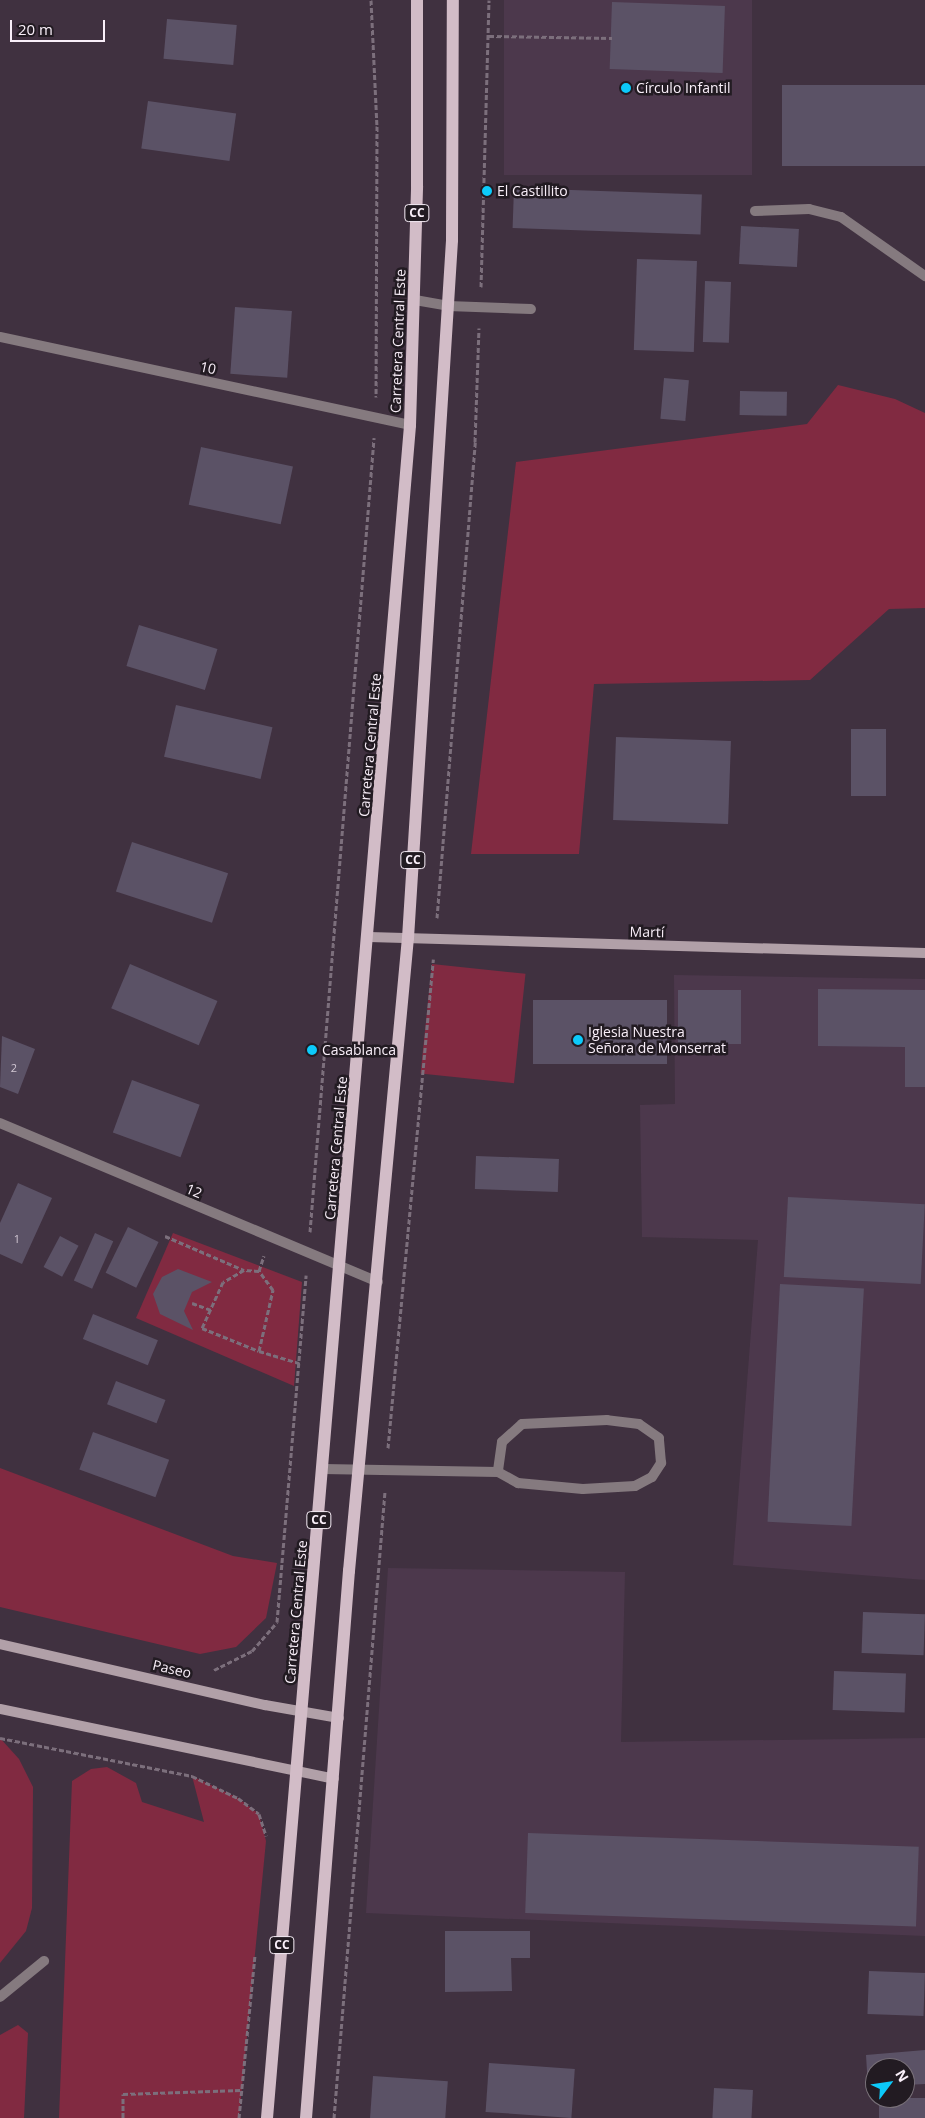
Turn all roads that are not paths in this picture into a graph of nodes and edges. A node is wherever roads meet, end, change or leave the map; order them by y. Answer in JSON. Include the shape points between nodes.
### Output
{"nodes":[{"id":1,"x":417,"y":0,"type":"edge"},
{"id":2,"x":453,"y":0,"type":"edge"},
{"id":3,"x":755,"y":211,"type":"dead end"},
{"id":4,"x":925,"y":276,"type":"edge"},
{"id":5,"x":415,"y":300,"type":"junction"},
{"id":6,"x":448,"y":306,"type":"junction"},
{"id":7,"x":531,"y":309,"type":"dead end"},
{"id":8,"x":0,"y":337,"type":"edge"},
{"id":9,"x":410,"y":425,"type":"junction"},
{"id":10,"x":369,"y":937,"type":"junction"},
{"id":11,"x":407,"y":940,"type":"junction"},
{"id":12,"x":925,"y":953,"type":"edge"},
{"id":13,"x":0,"y":1123,"type":"edge"},
{"id":14,"x":341,"y":1268,"type":"junction"},
{"id":15,"x":378,"y":1282,"type":"junction"},
{"id":16,"x":323,"y":1468,"type":"junction"},
{"id":17,"x":359,"y":1471,"type":"junction"},
{"id":18,"x":498,"y":1472,"type":"junction"},
{"id":19,"x":0,"y":1644,"type":"edge"},
{"id":20,"x":0,"y":1709,"type":"edge"},
{"id":21,"x":302,"y":1712,"type":"junction"},
{"id":22,"x":339,"y":1718,"type":"junction"},
{"id":23,"x":298,"y":1772,"type":"junction"},
{"id":24,"x":334,"y":1778,"type":"junction"},
{"id":25,"x":44,"y":1960,"type":"dead end"},
{"id":26,"x":0,"y":1997,"type":"edge"},
{"id":27,"x":268,"y":2118,"type":"edge"},
{"id":28,"x":306,"y":2118,"type":"edge"}],
"edges":[{"from":1,"to":5,"type":"main road","name":"Carretera Central Este","number":"CC"},
{"from":2,"to":6,"type":"main road","number":"CC","via":[[452,240]]},
{"from":3,"to":4,"type":"street","via":[[810,209],[841,217]]},
{"from":5,"to":6,"type":"street"},
{"from":5,"to":9,"type":"main road","name":"Carretera Central Este","number":"CC"},
{"from":6,"to":7,"type":"street"},
{"from":6,"to":11,"type":"main road","number":"CC"},
{"from":8,"to":9,"type":"street","name":"10"},
{"from":9,"to":10,"type":"main road","name":"Carretera Central Este","number":"CC"},
{"from":10,"to":11,"type":"street","name":"Martí"},
{"from":10,"to":14,"type":"main road","name":"Carretera Central Este","number":"CC"},
{"from":11,"to":12,"type":"street","name":"Martí"},
{"from":11,"to":15,"type":"main road","number":"CC"},
{"from":13,"to":14,"type":"street","name":"12"},
{"from":14,"to":15,"type":"street","name":"12"},
{"from":14,"to":16,"type":"main road","name":"Carretera Central Este","number":"CC"},
{"from":15,"to":17,"type":"main road","number":"CC"},
{"from":16,"to":17,"type":"street"},
{"from":16,"to":21,"type":"main road","name":"Carretera Central Este","number":"CC"},
{"from":17,"to":18,"type":"street"},
{"from":17,"to":22,"type":"main road","number":"CC"},
{"from":18,"to":18,"type":"street","via":[[518,1483],[583,1489],[635,1486],[652,1477],[660,1463],[659,1438],[639,1424],[607,1420],[522,1424],[502,1442]]},
{"from":19,"to":21,"type":"street","name":"Paseo"},
{"from":20,"to":23,"type":"street"},
{"from":21,"to":22,"type":"street","name":"Paseo"},
{"from":21,"to":23,"type":"main road","name":"Carretera Central Este","number":"CC"},
{"from":22,"to":24,"type":"main road","number":"CC"},
{"from":23,"to":24,"type":"street"},
{"from":23,"to":27,"type":"main road","name":"Carretera Central Este","number":"CC"},
{"from":24,"to":28,"type":"main road","number":"CC"},
{"from":25,"to":26,"type":"street"}]}
